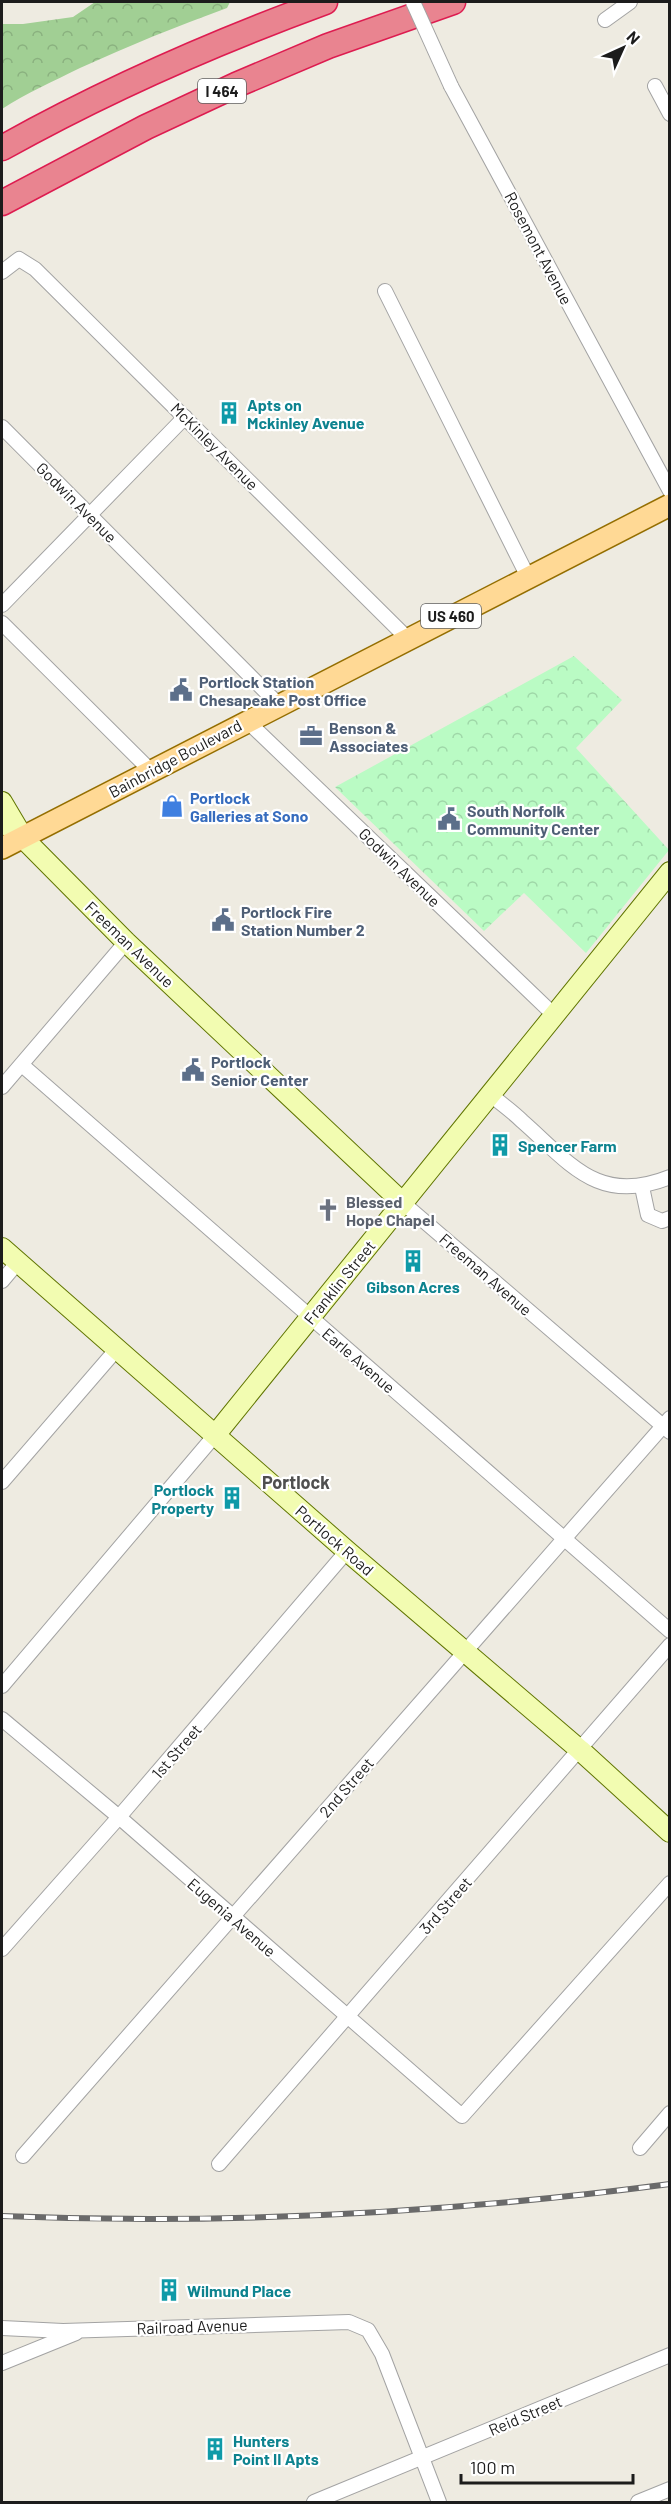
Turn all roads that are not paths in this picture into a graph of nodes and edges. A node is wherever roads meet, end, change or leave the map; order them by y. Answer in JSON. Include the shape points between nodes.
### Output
{"nodes":[{"id":1,"x":325,"y":2,"type":"edge"},
{"id":2,"x":413,"y":2,"type":"edge"},
{"id":3,"x":453,"y":2,"type":"edge"},
{"id":4,"x":630,"y":2,"type":"edge"},
{"id":5,"x":605,"y":20,"type":"dead end"},
{"id":6,"x":655,"y":86,"type":"dead end"},
{"id":7,"x":669,"y":114,"type":"edge"},
{"id":8,"x":2,"y":148,"type":"edge"},
{"id":9,"x":33,"y":185,"type":"junction"},
{"id":10,"x":2,"y":203,"type":"edge"},
{"id":11,"x":2,"y":209,"type":"edge"},
{"id":12,"x":2,"y":272,"type":"edge"},
{"id":13,"x":385,"y":291,"type":"dead end"},
{"id":14,"x":185,"y":417,"type":"junction"},
{"id":15,"x":2,"y":427,"type":"edge"},
{"id":16,"x":669,"y":491,"type":"edge"},
{"id":17,"x":669,"y":505,"type":"edge"},
{"id":18,"x":90,"y":514,"type":"junction"},
{"id":19,"x":528,"y":578,"type":"junction"},
{"id":20,"x":2,"y":605,"type":"edge"},
{"id":21,"x":2,"y":622,"type":"edge"},
{"id":22,"x":407,"y":638,"type":"junction"},
{"id":23,"x":279,"y":705,"type":"junction"},
{"id":24,"x":246,"y":720,"type":"junction"},
{"id":25,"x":151,"y":771,"type":"junction"},
{"id":26,"x":2,"y":802,"type":"edge"},
{"id":27,"x":2,"y":821,"type":"edge"},
{"id":28,"x":22,"y":837,"type":"junction"},
{"id":29,"x":2,"y":848,"type":"edge"},
{"id":30,"x":669,"y":872,"type":"edge"},
{"id":31,"x":126,"y":942,"type":"junction"},
{"id":32,"x":553,"y":1014,"type":"junction"},
{"id":33,"x":22,"y":1065,"type":"junction"},
{"id":34,"x":2,"y":1087,"type":"edge"},
{"id":35,"x":490,"y":1094,"type":"junction"},
{"id":36,"x":669,"y":1180,"type":"edge"},
{"id":37,"x":642,"y":1187,"type":"junction"},
{"id":38,"x":403,"y":1203,"type":"junction"},
{"id":39,"x":669,"y":1218,"type":"edge"},
{"id":40,"x":2,"y":1248,"type":"edge"},
{"id":41,"x":18,"y":1262,"type":"junction"},
{"id":42,"x":2,"y":1281,"type":"edge"},
{"id":43,"x":310,"y":1318,"type":"junction"},
{"id":44,"x":116,"y":1350,"type":"junction"},
{"id":45,"x":667,"y":1425,"type":"edge"},
{"id":46,"x":216,"y":1434,"type":"junction"},
{"id":47,"x":2,"y":1482,"type":"edge"},
{"id":48,"x":562,"y":1538,"type":"junction"},
{"id":49,"x":347,"y":1551,"type":"junction"},
{"id":50,"x":669,"y":1631,"type":"edge"},
{"id":51,"x":669,"y":1645,"type":"edge"},
{"id":52,"x":464,"y":1650,"type":"junction"},
{"id":53,"x":2,"y":1686,"type":"edge"},
{"id":54,"x":2,"y":1719,"type":"edge"},
{"id":55,"x":580,"y":1750,"type":"junction"},
{"id":56,"x":119,"y":1817,"type":"junction"},
{"id":57,"x":669,"y":1832,"type":"edge"},
{"id":58,"x":669,"y":1883,"type":"edge"},
{"id":59,"x":233,"y":1918,"type":"junction"},
{"id":60,"x":2,"y":1949,"type":"edge"},
{"id":61,"x":346,"y":2017,"type":"junction"},
{"id":62,"x":669,"y":2114,"type":"edge"},
{"id":63,"x":640,"y":2148,"type":"dead end"},
{"id":64,"x":23,"y":2156,"type":"dead end"},
{"id":65,"x":219,"y":2164,"type":"dead end"},
{"id":66,"x":2,"y":2328,"type":"edge"},
{"id":67,"x":83,"y":2330,"type":"junction"},
{"id":68,"x":669,"y":2355,"type":"edge"},
{"id":69,"x":2,"y":2363,"type":"edge"},
{"id":70,"x":422,"y":2458,"type":"junction"},
{"id":71,"x":669,"y":2489,"type":"edge"},
{"id":72,"x":314,"y":2502,"type":"edge"},
{"id":73,"x":439,"y":2502,"type":"edge"},
{"id":74,"x":638,"y":2502,"type":"edge"}],
"edges":[{"from":1,"to":8,"type":"highway","via":[[160,67]]},
{"from":2,"to":16,"type":"street","name":"Rosemont Avenue","bridge":true,"via":[[451,86]]},
{"from":3,"to":9,"type":"highway","number":"I 464","via":[[328,46],[246,81]]},
{"from":4,"to":5,"type":"street"},
{"from":6,"to":7,"type":"street"},
{"from":9,"to":10,"type":"highway","number":"I 464"},
{"from":9,"to":11,"type":"highway"},
{"from":12,"to":14,"type":"street","name":"McKinley Avenue","via":[[19,259],[35,269]]},
{"from":13,"to":19,"type":"street"},
{"from":14,"to":18,"type":"street"},
{"from":14,"to":22,"type":"street","name":"McKinley Avenue"},
{"from":15,"to":18,"type":"street","name":"Godwin Avenue"},
{"from":17,"to":19,"type":"main road","name":"Bainbridge Boulevard","number":"US 460"},
{"from":18,"to":20,"type":"street"},
{"from":18,"to":23,"type":"street","name":"Godwin Avenue"},
{"from":19,"to":22,"type":"main road","name":"Bainbridge Boulevard","number":"US 460"},
{"from":21,"to":25,"type":"street"},
{"from":22,"to":23,"type":"main road","name":"Bainbridge Boulevard","number":"US 460"},
{"from":23,"to":24,"type":"main road","name":"Bainbridge Boulevard","number":"US 460"},
{"from":24,"to":25,"type":"main road","name":"Bainbridge Boulevard","number":"US 460"},
{"from":24,"to":32,"type":"street","name":"Godwin Avenue"},
{"from":25,"to":28,"type":"main road","name":"Bainbridge Boulevard","number":"US 460"},
{"from":26,"to":28,"type":"street","name":"Freeman Avenue"},
{"from":27,"to":28,"type":"street","name":"Freeman Avenue"},
{"from":28,"to":29,"type":"main road","name":"Bainbridge Boulevard","number":"US 460"},
{"from":28,"to":31,"type":"street","name":"Freeman Avenue"},
{"from":30,"to":32,"type":"street","name":"Franklin Street"},
{"from":31,"to":33,"type":"street"},
{"from":31,"to":38,"type":"street","name":"Freeman Avenue"},
{"from":32,"to":35,"type":"street","name":"Franklin Street"},
{"from":33,"to":34,"type":"street"},
{"from":33,"to":43,"type":"street","name":"Earle Avenue"},
{"from":35,"to":37,"type":"street","via":[[569,1166],[604,1183]]},
{"from":35,"to":38,"type":"street","name":"Franklin Street"},
{"from":36,"to":37,"type":"street"},
{"from":37,"to":39,"type":"street","via":[[648,1215],[662,1221]]},
{"from":38,"to":43,"type":"street","name":"Franklin Street"},
{"from":38,"to":45,"type":"street","name":"Freeman Avenue"},
{"from":40,"to":41,"type":"street","name":"Portlock Road"},
{"from":41,"to":42,"type":"street"},
{"from":41,"to":44,"type":"street","name":"Portlock Road"},
{"from":43,"to":46,"type":"street","name":"Franklin Street"},
{"from":43,"to":48,"type":"street","name":"Earle Avenue"},
{"from":44,"to":46,"type":"street","name":"Portlock Road"},
{"from":44,"to":47,"type":"street"},
{"from":45,"to":48,"type":"street","name":"2nd Street"},
{"from":46,"to":49,"type":"street","name":"Portlock Road"},
{"from":46,"to":53,"type":"street","name":"Franklin Street"},
{"from":48,"to":50,"type":"street","name":"Earle Avenue"},
{"from":48,"to":52,"type":"street","name":"2nd Street"},
{"from":49,"to":52,"type":"street","name":"Portlock Road"},
{"from":49,"to":56,"type":"street","name":"1st Street"},
{"from":51,"to":55,"type":"street","name":"3rd Street"},
{"from":52,"to":55,"type":"street","name":"Portlock Road"},
{"from":52,"to":59,"type":"street","name":"2nd Street"},
{"from":54,"to":56,"type":"street","name":"Eugenia Avenue"},
{"from":55,"to":57,"type":"street","name":"Portlock Road"},
{"from":55,"to":61,"type":"street","name":"3rd Street"},
{"from":56,"to":59,"type":"street","name":"Eugenia Avenue"},
{"from":56,"to":60,"type":"street","name":"1st Street"},
{"from":58,"to":61,"type":"street","name":"Eugenia Avenue","via":[[462,2116]]},
{"from":59,"to":61,"type":"street","name":"Eugenia Avenue"},
{"from":59,"to":64,"type":"street","name":"2nd Street"},
{"from":61,"to":65,"type":"street","name":"3rd Street"},
{"from":62,"to":63,"type":"street"},
{"from":66,"to":67,"type":"street","name":"Railroad Avenue"},
{"from":67,"to":69,"type":"street"},
{"from":67,"to":70,"type":"street","name":"Railroad Avenue","via":[[349,2322],[368,2330],[382,2354]]},
{"from":68,"to":70,"type":"street","name":"Reid Street"},
{"from":70,"to":72,"type":"street","name":"Reid Street"},
{"from":70,"to":73,"type":"street"},
{"from":71,"to":74,"type":"street"}]}
